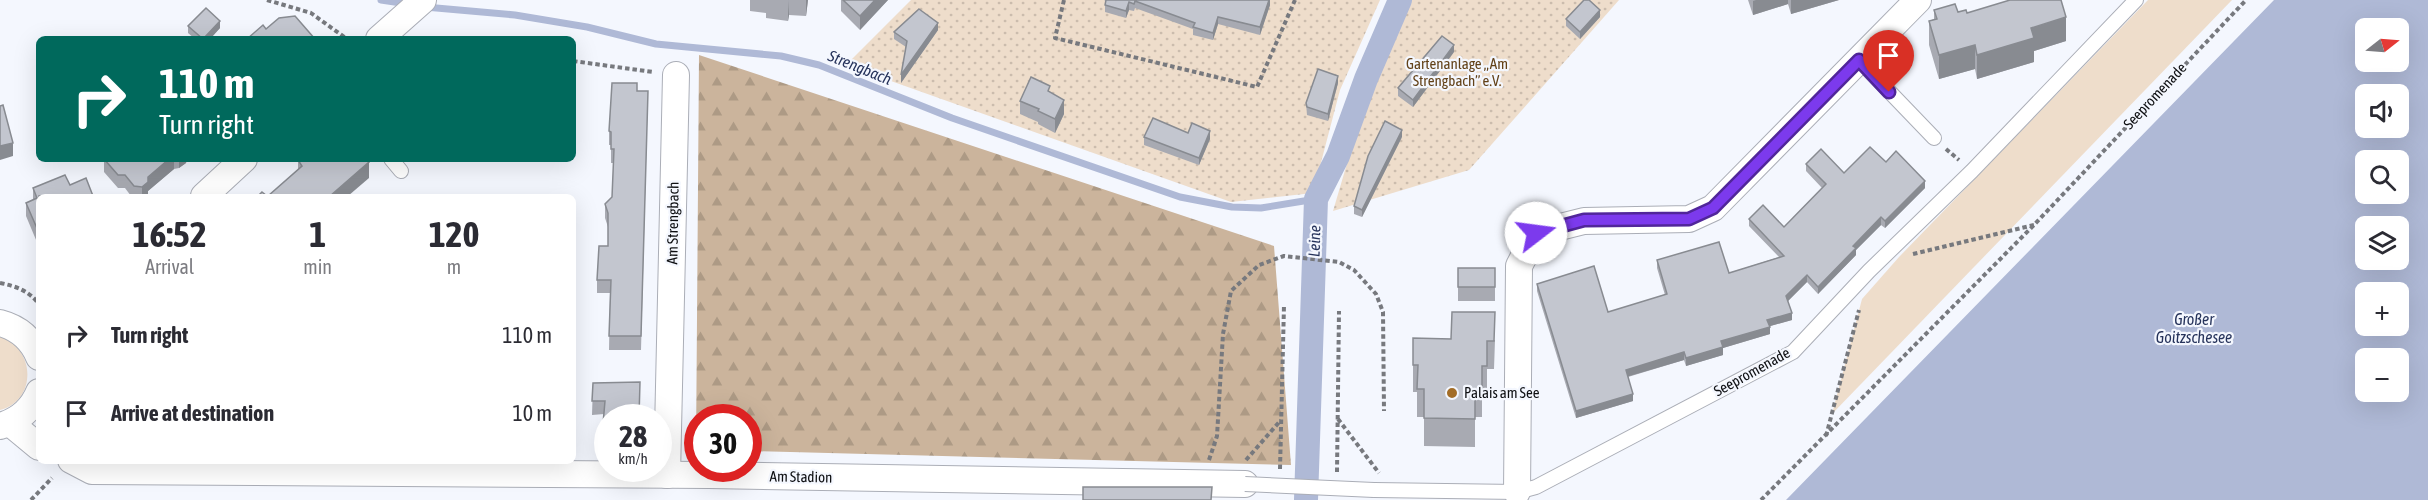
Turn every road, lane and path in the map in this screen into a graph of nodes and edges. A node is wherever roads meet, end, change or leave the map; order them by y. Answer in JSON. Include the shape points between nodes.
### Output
{"nodes":[{"id":1,"x":267,"y":0,"type":"edge"},
{"id":2,"x":423,"y":0,"type":"edge"},
{"id":3,"x":1064,"y":0,"type":"edge"},
{"id":4,"x":1295,"y":0,"type":"edge"},
{"id":5,"x":1918,"y":0,"type":"edge"},
{"id":6,"x":2136,"y":0,"type":"edge"},
{"id":7,"x":2243,"y":1,"type":"edge"},
{"id":8,"x":384,"y":35,"type":"edge"},
{"id":9,"x":343,"y":36,"type":"edge"},
{"id":10,"x":1859,"y":60,"type":"junction"},
{"id":11,"x":576,"y":61,"type":"edge"},
{"id":12,"x":676,"y":75,"type":"joint"},
{"id":13,"x":1934,"y":138,"type":"joint"},
{"id":14,"x":241,"y":162,"type":"edge"},
{"id":15,"x":394,"y":162,"type":"edge"},
{"id":16,"x":401,"y":171,"type":"dead end"},
{"id":17,"x":1972,"y":171,"type":"junction"},
{"id":18,"x":206,"y":194,"type":"edge"},
{"id":19,"x":2034,"y":225,"type":"junction"},
{"id":20,"x":1880,"y":262,"type":"junction"},
{"id":21,"x":1869,"y":271,"type":"junction"},
{"id":22,"x":0,"y":283,"type":"edge"},
{"id":23,"x":36,"y":300,"type":"edge"},
{"id":24,"x":1284,"y":304,"type":"dead end"},
{"id":25,"x":1339,"y":311,"type":"dead end"},
{"id":26,"x":11,"y":325,"type":"edge"},
{"id":27,"x":36,"y":351,"type":"edge"},
{"id":28,"x":36,"y":400,"type":"edge"},
{"id":29,"x":669,"y":404,"type":"edge"},
{"id":30,"x":1384,"y":411,"type":"dead end"},
{"id":31,"x":1338,"y":418,"type":"junction"},
{"id":32,"x":4,"y":426,"type":"edge"},
{"id":33,"x":1826,"y":437,"type":"junction"},
{"id":34,"x":36,"y":445,"type":"edge"},
{"id":35,"x":79,"y":464,"type":"edge"},
{"id":36,"x":594,"y":474,"type":"edge"},
{"id":37,"x":672,"y":475,"type":"edge"},
{"id":38,"x":1280,"y":477,"type":"dead end"},
{"id":39,"x":1337,"y":477,"type":"dead end"},
{"id":40,"x":52,"y":478,"type":"dead end"},
{"id":41,"x":1202,"y":483,"type":"junction"},
{"id":42,"x":1245,"y":484,"type":"joint"},
{"id":43,"x":1392,"y":490,"type":"junction"},
{"id":44,"x":1518,"y":492,"type":"junction"},
{"id":45,"x":31,"y":500,"type":"edge"},
{"id":46,"x":1761,"y":500,"type":"edge"}],
"edges":[{"from":1,"to":9,"type":"path","via":[[311,13]]},
{"from":2,"to":8,"type":"street"},
{"from":3,"to":4,"type":"path","via":[[1055,38],[1257,87]]},
{"from":5,"to":10,"type":"street"},
{"from":6,"to":17,"type":"lane","name":"Seepromenade"},
{"from":7,"to":19,"type":"path","name":"Seepromenade"},
{"from":10,"to":13,"type":"lane"},
{"from":10,"to":44,"type":"street","via":[[1713,208],[1689,219],[1584,220],[1536,233],[1519,266]]},
{"from":11,"to":12,"type":"path"},
{"from":12,"to":29,"type":"street","name":"Am Strengbach"},
{"from":13,"to":17,"type":"path"},
{"from":14,"to":18,"type":"street"},
{"from":15,"to":16,"type":"lane"},
{"from":17,"to":20,"type":"lane","name":"Seepromenade"},
{"from":19,"to":20,"type":"path"},
{"from":19,"to":33,"type":"path","name":"Seepromenade"},
{"from":20,"to":21,"type":"lane","name":"Seepromenade"},
{"from":21,"to":33,"type":"path"},
{"from":21,"to":44,"type":"lane","name":"Seepromenade","via":[[1793,352],[1536,487]]},
{"from":22,"to":23,"type":"path","via":[[15,285]]},
{"from":24,"to":38,"type":"path"},
{"from":25,"to":31,"type":"path"},
{"from":26,"to":27,"type":"street"},
{"from":28,"to":32,"type":"street"},
{"from":30,"to":41,"type":"path","via":[[1383,312],[1376,294],[1354,270],[1339,262],[1284,256],[1259,265],[1231,291],[1223,334],[1217,436]]},
{"from":31,"to":39,"type":"path"},
{"from":31,"to":43,"type":"path"},
{"from":32,"to":34,"type":"street"},
{"from":33,"to":46,"type":"path","name":"Seepromenade"},
{"from":35,"to":36,"type":"street","name":"Am Stadion","via":[[92,471]]},
{"from":37,"to":41,"type":"street","name":"Am Stadion"},
{"from":40,"to":45,"type":"path"},
{"from":41,"to":42,"type":"street","name":"Am Stadion"},
{"from":42,"to":43,"type":"lane","name":"Seepromenade","bridge":true},
{"from":43,"to":44,"type":"lane","name":"Seepromenade"}]}
